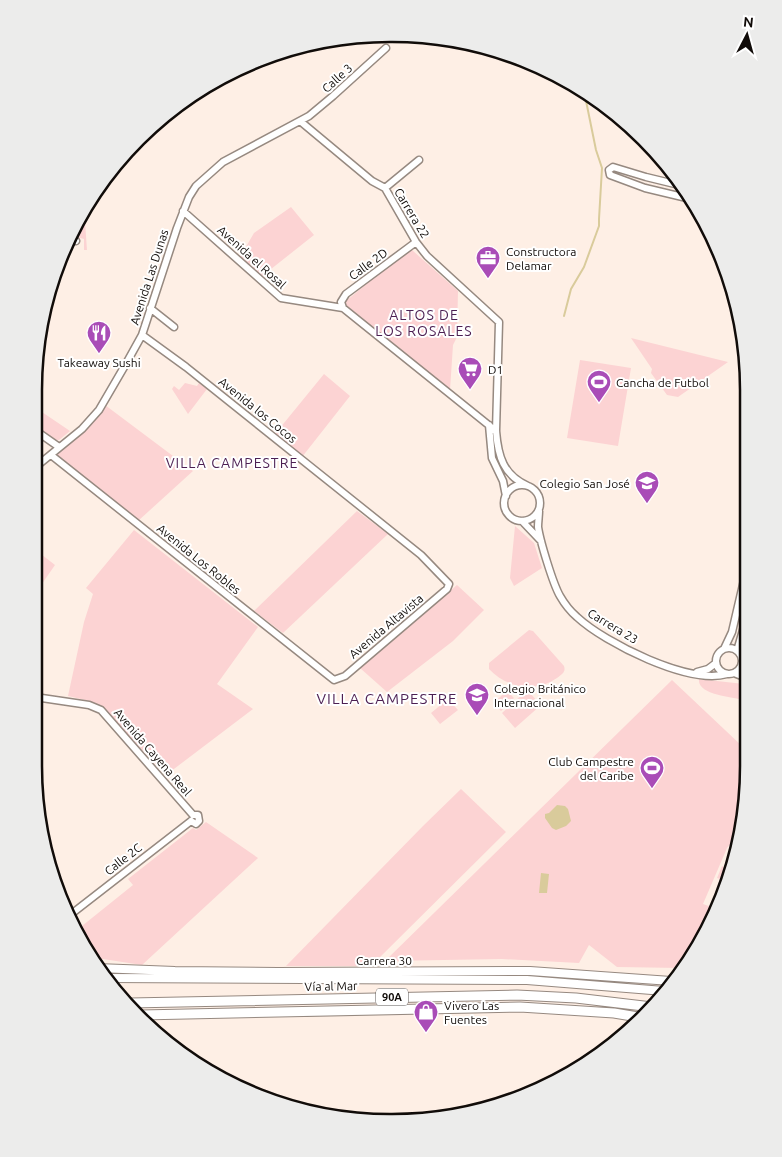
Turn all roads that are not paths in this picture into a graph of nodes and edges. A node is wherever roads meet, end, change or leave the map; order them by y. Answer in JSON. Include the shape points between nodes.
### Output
{"nodes":[{"id":1,"x":386,"y":48,"type":"dead end"},
{"id":2,"x":300,"y":121,"type":"junction"},
{"id":3,"x":419,"y":160,"type":"dead end"},
{"id":4,"x":670,"y":182,"type":"edge"},
{"id":5,"x":385,"y":188,"type":"junction"},
{"id":6,"x":681,"y":197,"type":"edge"},
{"id":7,"x":184,"y":211,"type":"junction"},
{"id":8,"x":416,"y":242,"type":"junction"},
{"id":9,"x":150,"y":308,"type":"junction"},
{"id":10,"x":343,"y":308,"type":"junction"},
{"id":11,"x":174,"y":327,"type":"dead end"},
{"id":12,"x":142,"y":335,"type":"junction"},
{"id":13,"x":497,"y":414,"type":"junction"},
{"id":14,"x":489,"y":425,"type":"junction"},
{"id":15,"x":496,"y":431,"type":"junction"},
{"id":16,"x":42,"y":435,"type":"edge"},
{"id":17,"x":59,"y":447,"type":"junction"},
{"id":18,"x":50,"y":455,"type":"junction"},
{"id":19,"x":42,"y":462,"type":"edge"},
{"id":20,"x":528,"y":486,"type":"junction"},
{"id":21,"x":506,"y":496,"type":"junction"},
{"id":22,"x":539,"y":511,"type":"junction"},
{"id":23,"x":522,"y":521,"type":"junction"},
{"id":24,"x":542,"y":542,"type":"junction"},
{"id":25,"x":448,"y":584,"type":"joint"},
{"id":26,"x":740,"y":598,"type":"edge"},
{"id":27,"x":740,"y":640,"type":"edge"},
{"id":28,"x":724,"y":649,"type":"junction"},
{"id":29,"x":737,"y":651,"type":"junction"},
{"id":30,"x":740,"y":656,"type":"edge"},
{"id":31,"x":716,"y":663,"type":"junction"},
{"id":32,"x":740,"y":666,"type":"edge"},
{"id":33,"x":692,"y":673,"type":"junction"},
{"id":34,"x":730,"y":673,"type":"junction"},
{"id":35,"x":740,"y":676,"type":"edge"},
{"id":36,"x":334,"y":680,"type":"joint"},
{"id":37,"x":42,"y":698,"type":"edge"},
{"id":38,"x":194,"y":817,"type":"joint"},
{"id":39,"x":74,"y":912,"type":"edge"},
{"id":40,"x":107,"y":968,"type":"edge"},
{"id":41,"x":115,"y":978,"type":"edge"},
{"id":42,"x":665,"y":981,"type":"edge"},
{"id":43,"x":658,"y":990,"type":"edge"},
{"id":44,"x":137,"y":1004,"type":"edge"},
{"id":45,"x":643,"y":1006,"type":"edge"},
{"id":46,"x":148,"y":1015,"type":"edge"},
{"id":47,"x":633,"y":1016,"type":"edge"}],
"edges":[{"from":1,"to":2,"type":"street","name":"Calle 3"},
{"from":2,"to":5,"type":"street","name":"Carrera 22","via":[[372,181]]},
{"from":2,"to":7,"type":"street","name":"Avenida Las Dunas","via":[[223,162],[196,186]]},
{"from":3,"to":5,"type":"street"},
{"from":4,"to":6,"type":"street","via":[[613,167],[609,170],[610,175],[645,188]]},
{"from":5,"to":8,"type":"street","name":"Carrera 22"},
{"from":7,"to":9,"type":"street","name":"Avenida Las Dunas"},
{"from":7,"to":10,"type":"street","name":"Avenida el Rosal","via":[[281,298]]},
{"from":8,"to":10,"type":"street","name":"Calle 2D","via":[[346,294],[341,302]]},
{"from":8,"to":13,"type":"street","name":"Carrera 22","via":[[427,256],[500,322]]},
{"from":9,"to":11,"type":"street"},
{"from":9,"to":12,"type":"street","name":"Avenida Las Dunas"},
{"from":10,"to":14,"type":"street"},
{"from":12,"to":17,"type":"street","name":"Avenida Las Dunas","via":[[99,410]]},
{"from":12,"to":25,"type":"street","name":"Avenida los Cocos","via":[[193,372],[421,555]]},
{"from":13,"to":14,"type":"street"},
{"from":13,"to":15,"type":"street"},
{"from":14,"to":15,"type":"street"},
{"from":14,"to":21,"type":"street","via":[[492,458]]},
{"from":15,"to":20,"type":"street","via":[[504,465],[516,481]]},
{"from":16,"to":17,"type":"street"},
{"from":17,"to":18,"type":"street","name":"Avenida Las Dunas"},
{"from":18,"to":19,"type":"street","name":"Avenida Las Dunas"},
{"from":18,"to":36,"type":"street","name":"Avenida Los Robles"},
{"from":20,"to":21,"type":"street","via":[[512,488]]},
{"from":20,"to":22,"type":"street","via":[[538,493]]},
{"from":21,"to":23,"type":"street","via":[[504,505],[507,513]]},
{"from":22,"to":23,"type":"street","via":[[532,519]]},
{"from":22,"to":24,"type":"street","name":"Carrera 23"},
{"from":23,"to":24,"type":"street","name":"Carrera 23"},
{"from":24,"to":33,"type":"street","name":"Carrera 23","via":[[559,595],[577,617],[660,665]]},
{"from":25,"to":36,"type":"street","name":"Avenida Altavista","via":[[447,589],[346,676]]},
{"from":26,"to":28,"type":"street","via":[[732,632]]},
{"from":27,"to":29,"type":"street"},
{"from":28,"to":29,"type":"street"},
{"from":28,"to":31,"type":"street","via":[[716,656]]},
{"from":29,"to":30,"type":"street"},
{"from":31,"to":33,"type":"street"},
{"from":31,"to":34,"type":"street","via":[[718,669]]},
{"from":32,"to":34,"type":"street"},
{"from":33,"to":34,"type":"street","name":"Carrera 23","via":[[719,676]]},
{"from":34,"to":35,"type":"street","name":"Carrera 23"},
{"from":37,"to":38,"type":"street","name":"Avenida Cayena Real","via":[[89,705],[101,710]]},
{"from":38,"to":39,"type":"street","name":"Calle 2C"},
{"from":40,"to":42,"type":"main road","name":"Carrera 30","via":[[269,972],[530,970]]},
{"from":41,"to":43,"type":"main road","name":"Carrera 30","via":[[527,980]]},
{"from":44,"to":45,"type":"highway","name":"Vía al Mar","number":"90A","via":[[517,995]]},
{"from":46,"to":47,"type":"highway","name":"Vía al Mar","number":"90A","via":[[520,1007]]}]}
